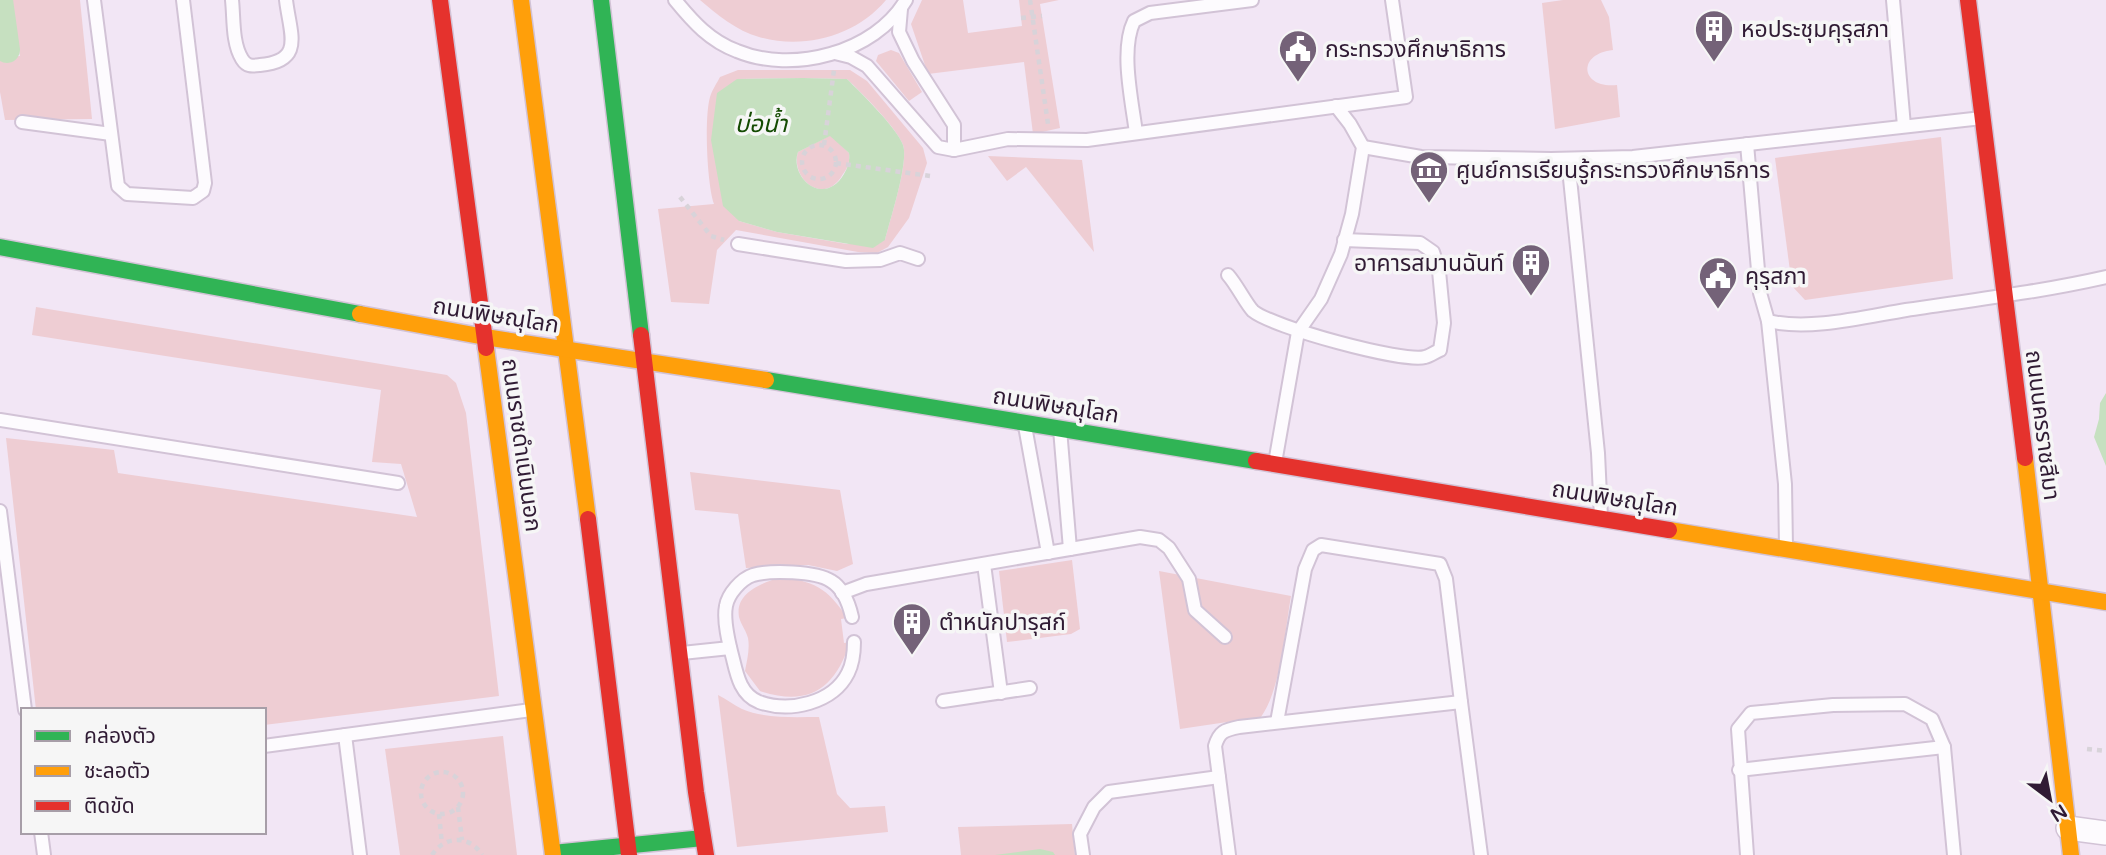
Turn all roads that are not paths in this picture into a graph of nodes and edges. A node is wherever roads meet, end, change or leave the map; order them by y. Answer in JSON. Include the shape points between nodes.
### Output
{"nodes":[{"id":1,"x":94,"y":0,"type":"edge"},
{"id":2,"x":183,"y":0,"type":"edge"},
{"id":3,"x":232,"y":0,"type":"edge"},
{"id":4,"x":286,"y":0,"type":"edge"},
{"id":5,"x":440,"y":0,"type":"edge"},
{"id":6,"x":521,"y":0,"type":"edge"},
{"id":7,"x":601,"y":0,"type":"edge"},
{"id":8,"x":675,"y":0,"type":"edge"},
{"id":9,"x":1252,"y":0,"type":"edge"},
{"id":10,"x":1392,"y":0,"type":"edge"},
{"id":11,"x":1893,"y":0,"type":"edge"},
{"id":12,"x":1968,"y":0,"type":"edge"},
{"id":13,"x":904,"y":4,"type":"edge"},
{"id":14,"x":835,"y":53,"type":"junction"},
{"id":15,"x":1336,"y":106,"type":"junction"},
{"id":16,"x":1983,"y":118,"type":"junction"},
{"id":17,"x":22,"y":122,"type":"dead end"},
{"id":18,"x":1904,"y":126,"type":"junction"},
{"id":19,"x":1136,"y":133,"type":"junction"},
{"id":20,"x":111,"y":134,"type":"junction"},
{"id":21,"x":1746,"y":144,"type":"junction"},
{"id":22,"x":1363,"y":147,"type":"junction"},
{"id":23,"x":954,"y":150,"type":"junction"},
{"id":24,"x":1568,"y":159,"type":"junction"},
{"id":25,"x":1345,"y":240,"type":"junction"},
{"id":26,"x":738,"y":244,"type":"road end"},
{"id":27,"x":0,"y":247,"type":"edge"},
{"id":28,"x":918,"y":259,"type":"dead end"},
{"id":29,"x":1228,"y":275,"type":"dead end"},
{"id":30,"x":2106,"y":276,"type":"edge"},
{"id":31,"x":2004,"y":297,"type":"junction"},
{"id":32,"x":1768,"y":321,"type":"junction"},
{"id":33,"x":1298,"y":332,"type":"junction"},
{"id":34,"x":485,"y":337,"type":"junction"},
{"id":35,"x":568,"y":349,"type":"junction"},
{"id":36,"x":645,"y":360,"type":"junction"},
{"id":37,"x":0,"y":420,"type":"edge"},
{"id":38,"x":1025,"y":423,"type":"junction"},
{"id":39,"x":1059,"y":429,"type":"junction"},
{"id":40,"x":1275,"y":465,"type":"junction"},
{"id":41,"x":398,"y":483,"type":"dead end"},
{"id":42,"x":0,"y":511,"type":"edge"},
{"id":43,"x":1601,"y":519,"type":"junction"},
{"id":44,"x":1786,"y":548,"type":"junction"},
{"id":45,"x":1070,"y":549,"type":"junction"},
{"id":46,"x":1048,"y":553,"type":"junction"},
{"id":47,"x":984,"y":564,"type":"junction"},
{"id":48,"x":2041,"y":591,"type":"junction"},
{"id":49,"x":842,"y":593,"type":"junction"},
{"id":50,"x":2106,"y":602,"type":"edge"},
{"id":51,"x":852,"y":617,"type":"dead end"},
{"id":52,"x":1225,"y":637,"type":"dead end"},
{"id":53,"x":854,"y":642,"type":"dead end"},
{"id":54,"x":730,"y":648,"type":"junction"},
{"id":55,"x":679,"y":653,"type":"junction"},
{"id":56,"x":1030,"y":688,"type":"dead end"},
{"id":57,"x":1002,"y":693,"type":"junction"},
{"id":58,"x":943,"y":701,"type":"dead end"},
{"id":59,"x":1461,"y":702,"type":"junction"},
{"id":60,"x":25,"y":708,"type":"edge"},
{"id":61,"x":534,"y":710,"type":"junction"},
{"id":62,"x":1277,"y":722,"type":"junction"},
{"id":63,"x":345,"y":735,"type":"junction"},
{"id":64,"x":266,"y":746,"type":"edge"},
{"id":65,"x":1944,"y":747,"type":"junction"},
{"id":66,"x":1739,"y":769,"type":"junction"},
{"id":67,"x":1219,"y":777,"type":"junction"},
{"id":68,"x":2068,"y":828,"type":"junction"},
{"id":69,"x":2106,"y":833,"type":"edge"},
{"id":70,"x":41,"y":834,"type":"edge"},
{"id":71,"x":703,"y":838,"type":"junction"},
{"id":72,"x":629,"y":850,"type":"edge"},
{"id":73,"x":553,"y":854,"type":"edge"},
{"id":74,"x":44,"y":855,"type":"edge"},
{"id":75,"x":360,"y":855,"type":"edge"},
{"id":76,"x":706,"y":855,"type":"edge"},
{"id":77,"x":1083,"y":855,"type":"edge"},
{"id":78,"x":1229,"y":855,"type":"edge"},
{"id":79,"x":1481,"y":855,"type":"edge"},
{"id":80,"x":1747,"y":855,"type":"edge"},
{"id":81,"x":1954,"y":855,"type":"edge"},
{"id":82,"x":2071,"y":855,"type":"edge"}],
"edges":[{"from":1,"to":20,"type":"lane"},
{"from":2,"to":20,"type":"lane","via":[[203,191],[192,198],[122,191]]},
{"from":3,"to":4,"type":"lane","via":[[237,49],[250,66],[278,63],[288,55],[292,47]]},
{"from":5,"to":34,"type":"main road","name":"ถนนราชดำเนินนอก"},
{"from":6,"to":35,"type":"main road"},
{"from":7,"to":36,"type":"main road"},
{"from":8,"to":14,"type":"lane","via":[[698,29],[737,51],[781,61]]},
{"from":9,"to":19,"type":"lane","via":[[1150,13],[1133,21],[1128,32],[1129,70]]},
{"from":10,"to":15,"type":"lane","via":[[1406,97]]},
{"from":11,"to":18,"type":"lane"},
{"from":12,"to":16,"type":"main road","name":"ถนนนครราชสีมา"},
{"from":13,"to":14,"type":"lane","via":[[867,39]]},
{"from":13,"to":23,"type":"lane","via":[[899,32],[954,125]]},
{"from":14,"to":23,"type":"lane","via":[[867,66],[938,147]]},
{"from":15,"to":19,"type":"lane"},
{"from":15,"to":22,"type":"lane"},
{"from":16,"to":18,"type":"lane"},
{"from":16,"to":31,"type":"main road","name":"ถนนนครราชสีมา"},
{"from":17,"to":20,"type":"lane"},
{"from":18,"to":21,"type":"lane"},
{"from":19,"to":23,"type":"lane","via":[[1087,140],[1008,139]]},
{"from":21,"to":24,"type":"lane"},
{"from":21,"to":32,"type":"lane","via":[[1760,293]]},
{"from":22,"to":24,"type":"lane","via":[[1421,157]]},
{"from":22,"to":25,"type":"lane"},
{"from":24,"to":43,"type":"lane"},
{"from":25,"to":33,"type":"lane","via":[[1321,299]]},
{"from":25,"to":33,"type":"lane","via":[[1420,243],[1433,252],[1444,323],[1440,349],[1424,358]]},
{"from":26,"to":28,"type":"lane","via":[[846,261],[880,260],[900,253]]},
{"from":27,"to":34,"type":"main road","name":"ถนนพิษณุโลก"},
{"from":29,"to":33,"type":"lane","via":[[1252,310]]},
{"from":30,"to":31,"type":"lane"},
{"from":31,"to":32,"type":"lane","via":[[1837,321]]},
{"from":31,"to":48,"type":"main road","name":"ถนนนครราชสีมา"},
{"from":32,"to":44,"type":"lane"},
{"from":33,"to":40,"type":"lane"},
{"from":34,"to":35,"type":"main road","name":"ถนนพิษณุโลก"},
{"from":34,"to":61,"type":"main road","name":"ถนนราชดำเนินนอก"},
{"from":35,"to":36,"type":"main road","name":"ถนนพิษณุโลก"},
{"from":35,"to":72,"type":"main road"},
{"from":36,"to":38,"type":"main road","name":"ถนนพิษณุโลก"},
{"from":36,"to":55,"type":"main road"},
{"from":37,"to":41,"type":"lane"},
{"from":38,"to":39,"type":"main road","name":"ถนนพิษณุโลก"},
{"from":38,"to":46,"type":"lane"},
{"from":39,"to":40,"type":"main road","name":"ถนนพิษณุโลก"},
{"from":39,"to":45,"type":"lane"},
{"from":40,"to":43,"type":"main road","name":"ถนนพิษณุโลก"},
{"from":42,"to":60,"type":"lane"},
{"from":43,"to":44,"type":"main road","name":"ถนนพิษณุโลก"},
{"from":44,"to":48,"type":"main road","name":"ถนนพิษณุโลก"},
{"from":45,"to":46,"type":"lane"},
{"from":45,"to":52,"type":"lane","via":[[1140,537],[1159,540],[1189,579],[1195,610]]},
{"from":46,"to":47,"type":"lane"},
{"from":47,"to":49,"type":"lane","via":[[866,584]]},
{"from":47,"to":57,"type":"lane"},
{"from":48,"to":50,"type":"main road","name":"ถนนพิษณุโลก"},
{"from":48,"to":68,"type":"main road","name":"ถนนนครราชสีมา"},
{"from":49,"to":51,"type":"lane"},
{"from":49,"to":54,"type":"lane","via":[[834,582],[807,572],[753,575],[728,598]]},
{"from":53,"to":54,"type":"lane","via":[[848,674],[836,689],[799,706],[767,704],[748,696]]},
{"from":54,"to":55,"type":"lane"},
{"from":55,"to":71,"type":"main road"},
{"from":56,"to":57,"type":"lane"},
{"from":57,"to":58,"type":"lane"},
{"from":59,"to":62,"type":"lane"},
{"from":59,"to":62,"type":"lane","via":[[1446,579],[1440,564],[1327,544],[1313,550],[1306,569]]},
{"from":59,"to":79,"type":"lane"},
{"from":61,"to":63,"type":"lane"},
{"from":61,"to":73,"type":"main road","name":"ถนนราชดำเนินนอก"},
{"from":62,"to":67,"type":"lane","via":[[1218,734]]},
{"from":63,"to":64,"type":"lane"},
{"from":63,"to":75,"type":"lane"},
{"from":65,"to":66,"type":"lane"},
{"from":65,"to":66,"type":"lane","via":[[1932,719],[1905,704],[1751,713],[1738,730]]},
{"from":65,"to":81,"type":"lane"},
{"from":66,"to":80,"type":"lane"},
{"from":67,"to":77,"type":"lane","via":[[1109,792],[1094,807],[1080,834]]},
{"from":67,"to":78,"type":"lane"},
{"from":68,"to":69,"type":"street"},
{"from":68,"to":82,"type":"main road","name":"ถนนนครราชสีมา"},
{"from":70,"to":74,"type":"lane"},
{"from":71,"to":72,"type":"main road"},
{"from":71,"to":76,"type":"main road"},
{"from":72,"to":73,"type":"main road"}]}
